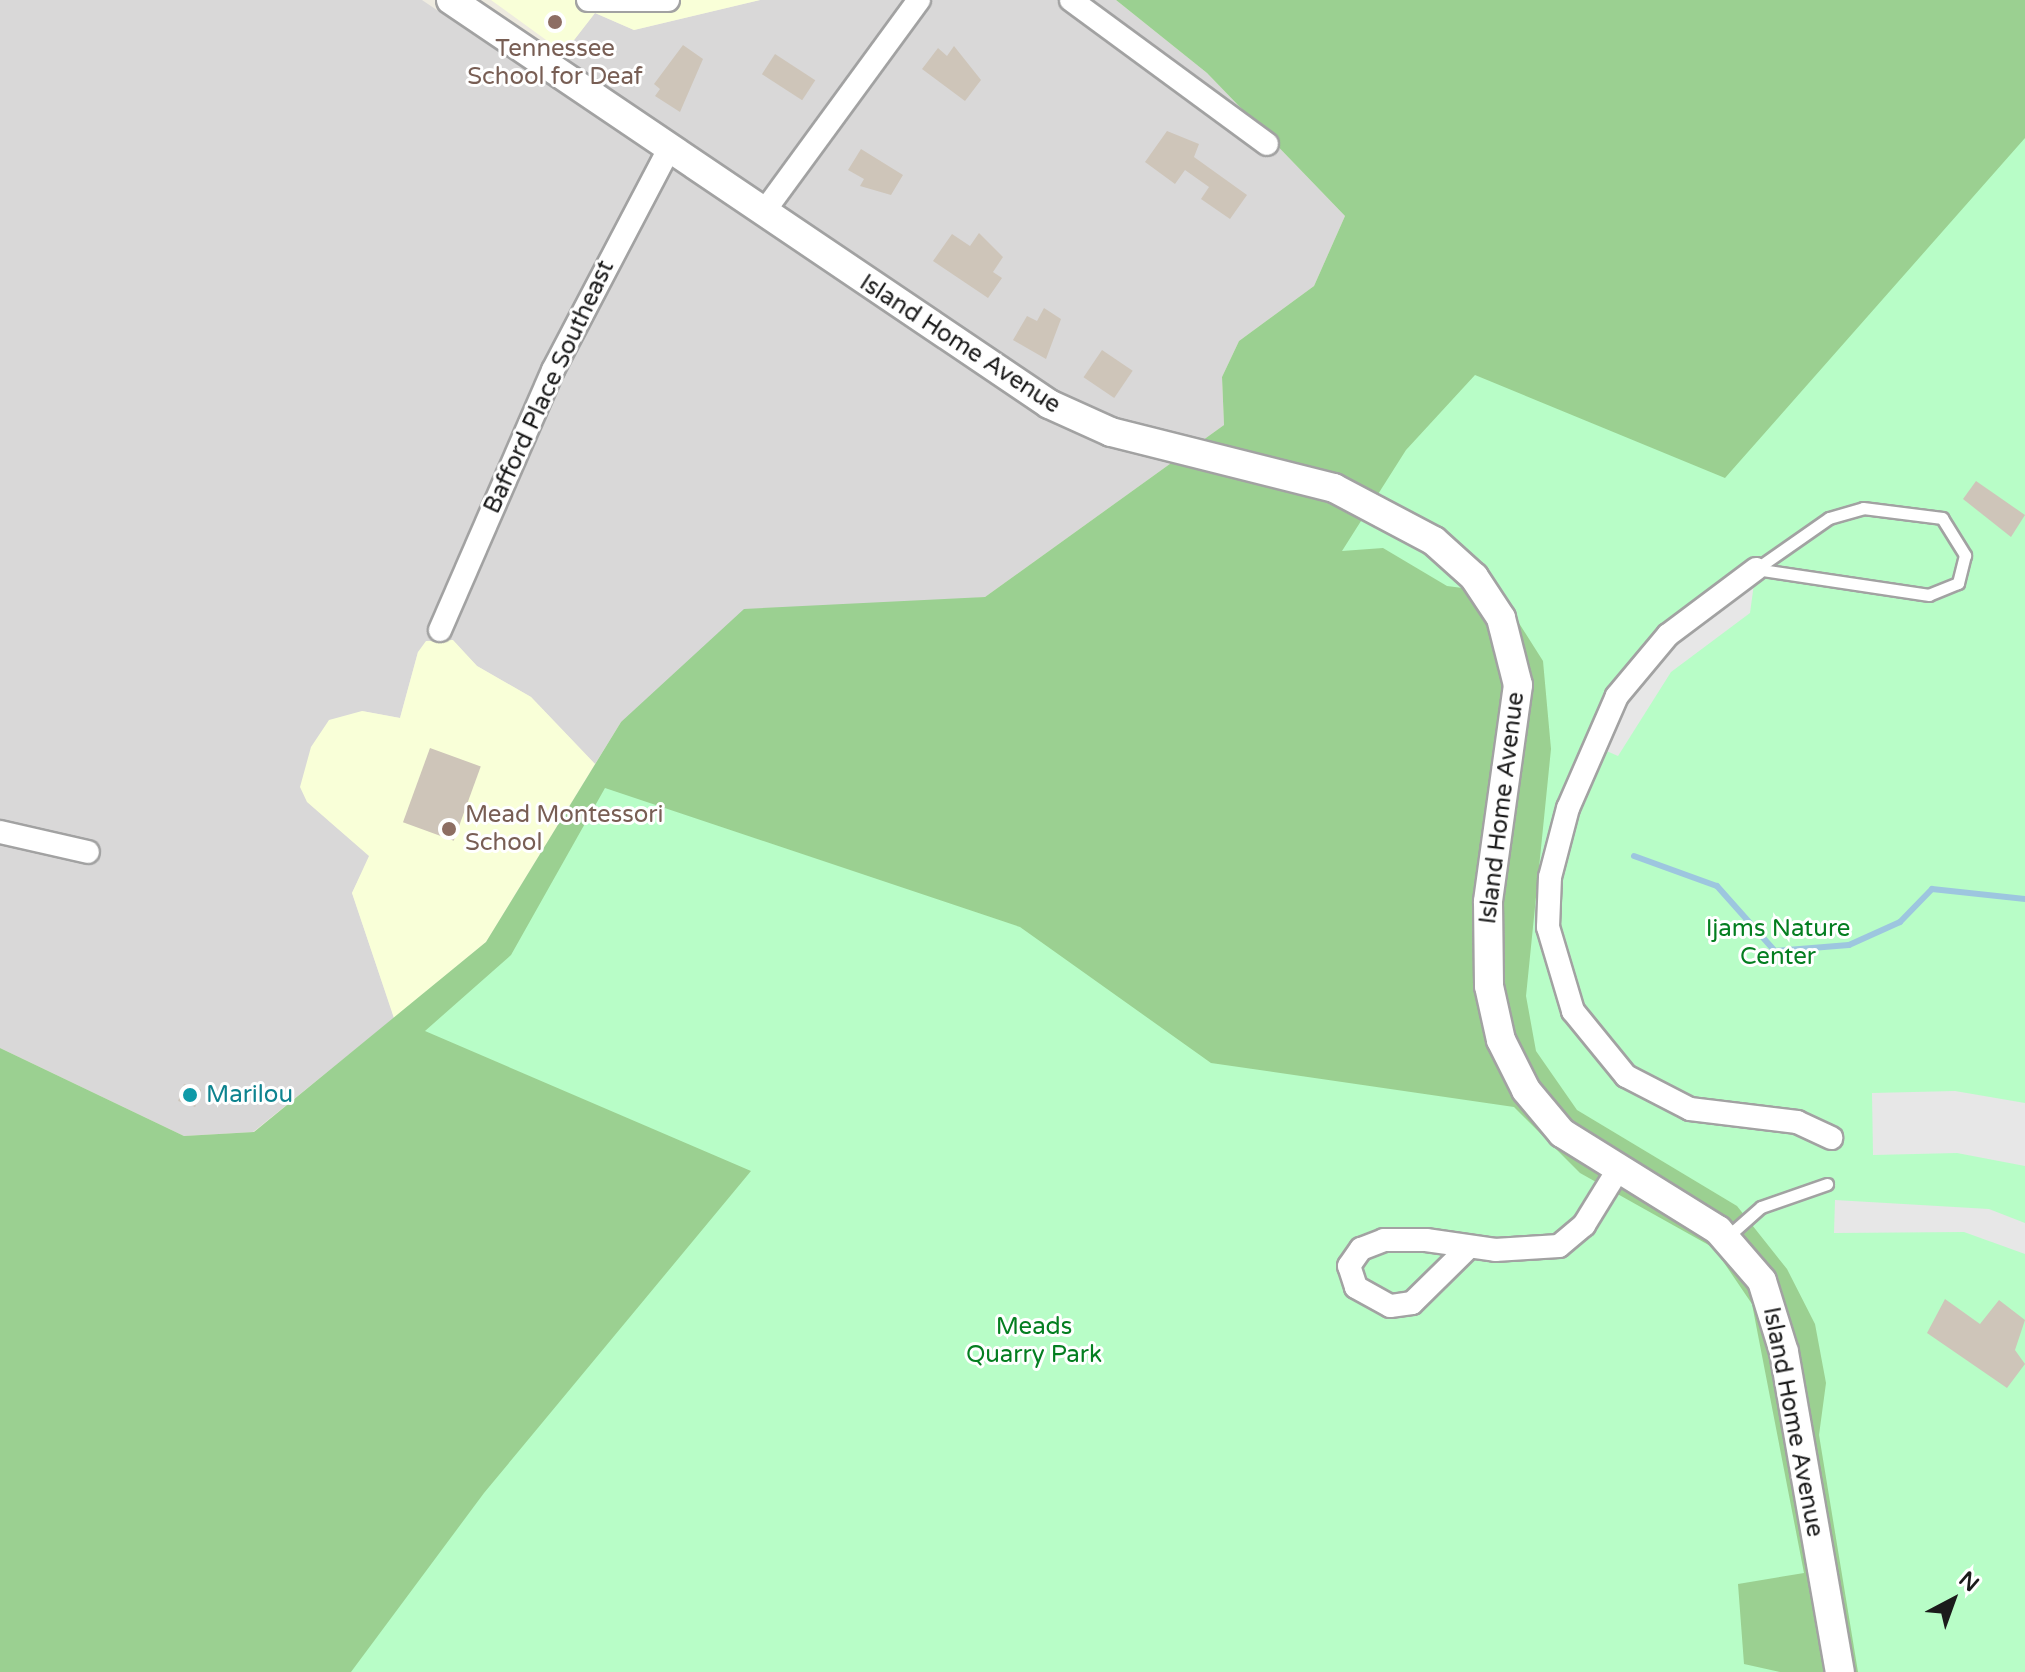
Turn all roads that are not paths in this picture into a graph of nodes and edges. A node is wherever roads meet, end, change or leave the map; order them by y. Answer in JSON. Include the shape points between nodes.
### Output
{"nodes":[{"id":1,"x":451,"y":0,"type":"edge"},
{"id":2,"x":588,"y":0,"type":"edge"},
{"id":3,"x":668,"y":0,"type":"edge"},
{"id":4,"x":919,"y":0,"type":"edge"},
{"id":5,"x":1071,"y":0,"type":"edge"},
{"id":6,"x":1267,"y":144,"type":"dead end"},
{"id":7,"x":669,"y":149,"type":"junction"},
{"id":8,"x":763,"y":213,"type":"junction"},
{"id":9,"x":1756,"y":569,"type":"junction"},
{"id":10,"x":440,"y":630,"type":"dead end"},
{"id":11,"x":0,"y":832,"type":"edge"},
{"id":12,"x":88,"y":852,"type":"dead end"},
{"id":13,"x":1831,"y":1138,"type":"dead end"},
{"id":14,"x":1616,"y":1173,"type":"junction"},
{"id":15,"x":1827,"y":1184,"type":"dead end"},
{"id":16,"x":1726,"y":1237,"type":"junction"},
{"id":17,"x":1469,"y":1247,"type":"junction"},
{"id":18,"x":1840,"y":1672,"type":"edge"}],
"edges":[{"from":1,"to":7,"type":"street","name":"Island Home Avenue"},
{"from":2,"to":3,"type":"street"},
{"from":4,"to":8,"type":"street"},
{"from":5,"to":6,"type":"street"},
{"from":7,"to":8,"type":"street","name":"Island Home Avenue"},
{"from":7,"to":10,"type":"street","name":"Bafford Place Southeast","via":[[560,355]]},
{"from":8,"to":14,"type":"street","name":"Island Home Avenue","via":[[1064,413],[1137,439],[1334,488],[1434,541],[1474,577],[1501,618],[1518,685],[1488,902],[1496,1023],[1537,1105]]},
{"from":9,"to":9,"type":"lane","via":[[1929,595],[1958,583],[1965,555],[1952,530],[1928,511],[1863,508],[1829,518]]},
{"from":9,"to":13,"type":"street","via":[[1668,635],[1617,696],[1568,808],[1550,877],[1548,927],[1573,1011],[1626,1076],[1690,1109],[1797,1122]]},
{"from":11,"to":12,"type":"street"},
{"from":14,"to":16,"type":"street","name":"Island Home Avenue"},
{"from":14,"to":17,"type":"street","via":[[1584,1225],[1559,1246]]},
{"from":15,"to":16,"type":"lane","via":[[1761,1207]]},
{"from":16,"to":18,"type":"street","name":"Island Home Avenue","via":[[1762,1281],[1784,1352]]},
{"from":17,"to":17,"type":"street","via":[[1384,1240],[1361,1249],[1349,1266],[1367,1293],[1390,1306],[1412,1303]]}]}
